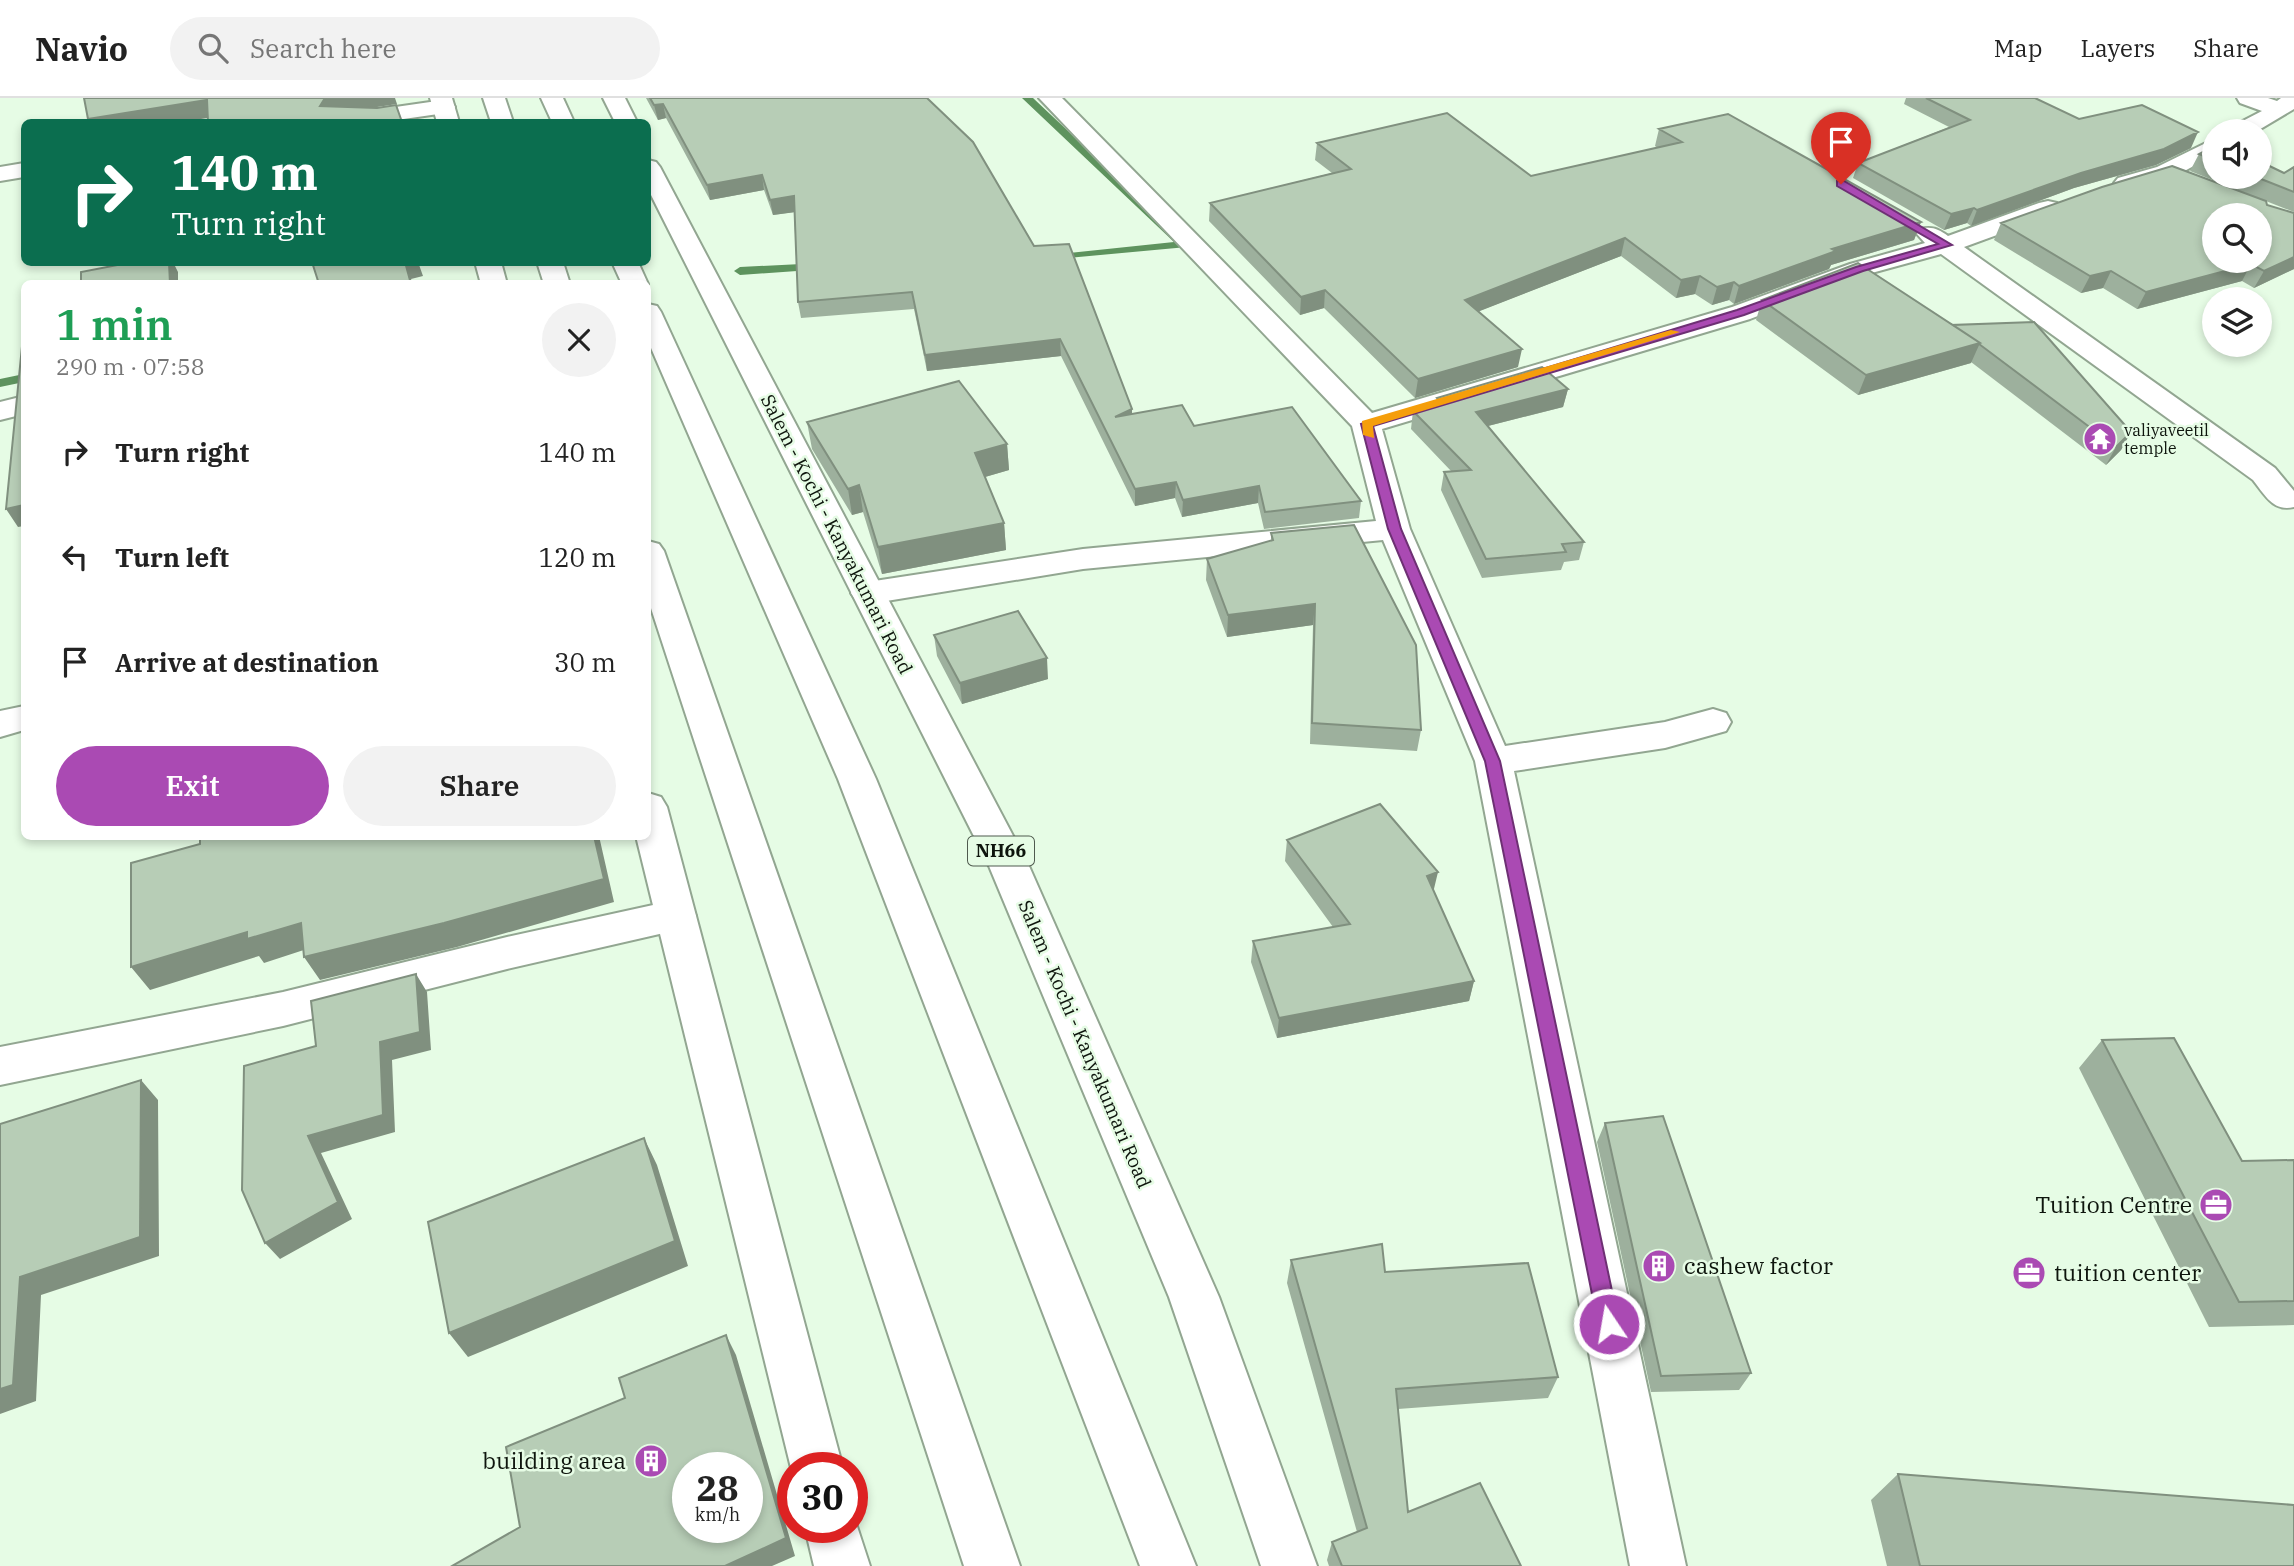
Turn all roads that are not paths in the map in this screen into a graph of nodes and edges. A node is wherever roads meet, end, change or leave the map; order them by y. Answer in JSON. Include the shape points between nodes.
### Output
{"nodes":[{"id":1,"x":494,"y":98,"type":"edge"},
{"id":2,"x":552,"y":98,"type":"edge"},
{"id":3,"x":614,"y":98,"type":"edge"},
{"id":4,"x":1050,"y":98,"type":"edge"},
{"id":5,"x":2248,"y":98,"type":"edge"},
{"id":6,"x":2287,"y":104,"type":"edge"},
{"id":7,"x":444,"y":109,"type":"edge"},
{"id":8,"x":364,"y":119,"type":"edge"},
{"id":9,"x":501,"y":119,"type":"edge"},
{"id":10,"x":562,"y":119,"type":"edge"},
{"id":11,"x":624,"y":119,"type":"edge"},
{"id":12,"x":2261,"y":119,"type":"edge"},
{"id":13,"x":2202,"y":152,"type":"edge"},
{"id":14,"x":21,"y":170,"type":"edge"},
{"id":15,"x":2165,"y":172,"type":"junction"},
{"id":16,"x":651,"y":173,"type":"edge"},
{"id":17,"x":0,"y":174,"type":"edge"},
{"id":18,"x":2190,"y":182,"type":"edge"},
{"id":19,"x":2107,"y":189,"type":"edge"},
{"id":20,"x":2071,"y":200,"type":"edge"},
{"id":21,"x":1906,"y":221,"type":"edge"},
{"id":22,"x":1947,"y":245,"type":"junction"},
{"id":23,"x":651,"y":319,"type":"edge"},
{"id":24,"x":21,"y":406,"type":"edge"},
{"id":25,"x":0,"y":411,"type":"edge"},
{"id":26,"x":1367,"y":424,"type":"junction"},
{"id":27,"x":2285,"y":500,"type":"dead end"},
{"id":28,"x":1394,"y":529,"type":"junction"},
{"id":29,"x":651,"y":560,"type":"edge"},
{"id":30,"x":868,"y":593,"type":"junction"},
{"id":31,"x":21,"y":719,"type":"edge"},
{"id":32,"x":1713,"y":722,"type":"dead end"},
{"id":33,"x":0,"y":724,"type":"edge"},
{"id":34,"x":1493,"y":761,"type":"junction"},
{"id":35,"x":651,"y":819,"type":"edge"},
{"id":36,"x":676,"y":916,"type":"junction"},
{"id":37,"x":0,"y":1066,"type":"edge"},
{"id":38,"x":813,"y":1452,"type":"edge"},
{"id":39,"x":836,"y":1543,"type":"edge"},
{"id":40,"x":842,"y":1566,"type":"edge"},
{"id":41,"x":992,"y":1566,"type":"edge"},
{"id":42,"x":1168,"y":1566,"type":"edge"},
{"id":43,"x":1289,"y":1566,"type":"edge"},
{"id":44,"x":1658,"y":1566,"type":"edge"}],
"edges":[{"from":1,"to":9,"type":"main road"},
{"from":2,"to":10,"type":"main road"},
{"from":3,"to":11,"type":"main road"},
{"from":4,"to":26,"type":"main road"},
{"from":5,"to":6,"type":"main road"},
{"from":6,"to":12,"type":"main road"},
{"from":7,"to":8,"type":"main road"},
{"from":13,"to":15,"type":"main road"},
{"from":14,"to":17,"type":"main road"},
{"from":15,"to":18,"type":"main road"},
{"from":15,"to":19,"type":"main road"},
{"from":16,"to":30,"type":"main road","name":"Salem - Kochi - Kanyakumari Road","number":"NH66"},
{"from":20,"to":22,"type":"main road"},
{"from":21,"to":22,"type":"main road"},
{"from":22,"to":26,"type":"main road","via":[[1859,269],[1741,313]]},
{"from":22,"to":27,"type":"main road","via":[[2264,474]]},
{"from":23,"to":42,"type":"main road","via":[[857,779]]},
{"from":24,"to":25,"type":"main road"},
{"from":26,"to":28,"type":"main road"},
{"from":28,"to":30,"type":"main road","via":[[1083,559]]},
{"from":28,"to":34,"type":"main road"},
{"from":29,"to":41,"type":"main road"},
{"from":30,"to":43,"type":"main road","name":"Salem - Kochi - Kanyakumari Road","number":"NH66","via":[[1009,866],[1194,1297]]},
{"from":31,"to":33,"type":"main road"},
{"from":32,"to":34,"type":"main road","via":[[1665,735]]},
{"from":34,"to":44,"type":"main road"},
{"from":35,"to":36,"type":"main road"},
{"from":36,"to":37,"type":"main road","via":[[283,1009]]},
{"from":36,"to":38,"type":"main road"},
{"from":39,"to":40,"type":"main road"}]}
